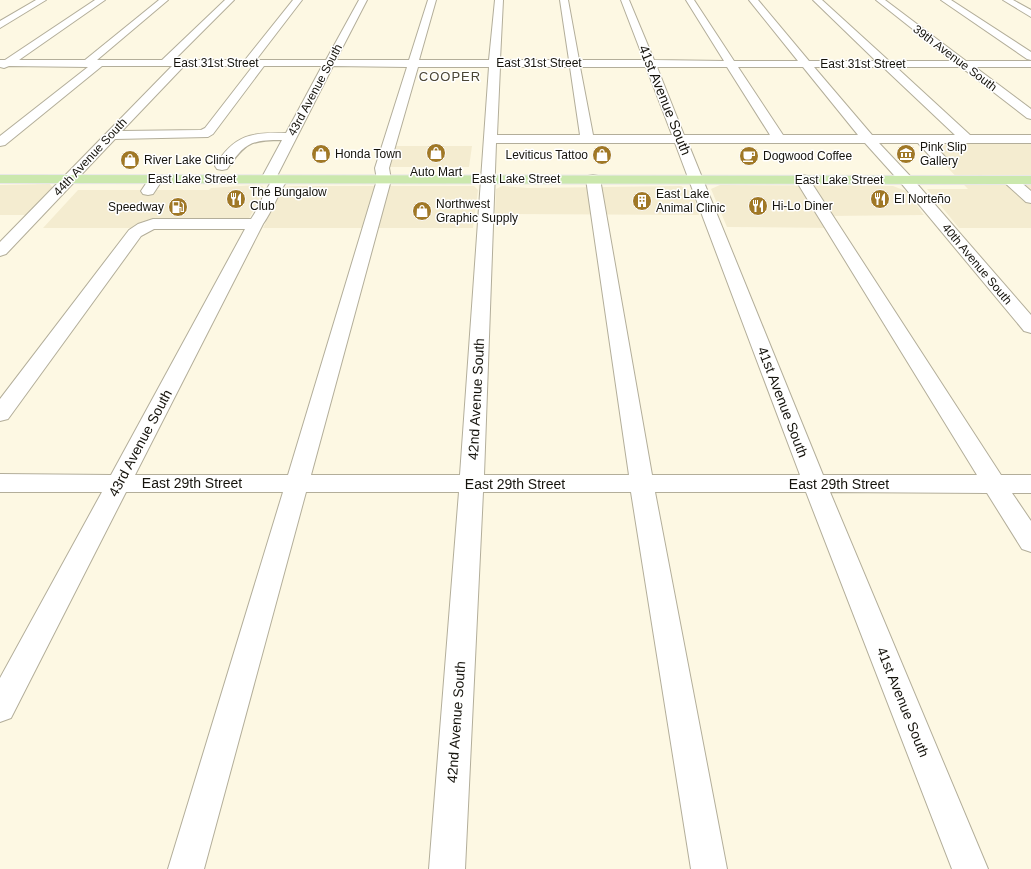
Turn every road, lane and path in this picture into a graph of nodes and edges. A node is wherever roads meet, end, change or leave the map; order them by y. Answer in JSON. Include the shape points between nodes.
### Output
{"nodes":[{"id":1,"x":42,"y":0,"type":"edge"},
{"id":2,"x":101,"y":0,"type":"edge"},
{"id":3,"x":164,"y":0,"type":"edge"},
{"id":4,"x":230,"y":0,"type":"edge"},
{"id":5,"x":298,"y":0,"type":"edge"},
{"id":6,"x":363,"y":0,"type":"edge"},
{"id":7,"x":432,"y":0,"type":"edge"},
{"id":8,"x":499,"y":0,"type":"edge"},
{"id":9,"x":564,"y":0,"type":"edge"},
{"id":10,"x":625,"y":0,"type":"edge"},
{"id":11,"x":690,"y":0,"type":"edge"},
{"id":12,"x":753,"y":0,"type":"edge"},
{"id":13,"x":817,"y":0,"type":"edge"},
{"id":14,"x":880,"y":0,"type":"edge"},
{"id":15,"x":945,"y":0,"type":"edge"},
{"id":16,"x":1006,"y":0,"type":"edge"},
{"id":17,"x":1031,"y":14,"type":"edge"},
{"id":18,"x":0,"y":25,"type":"edge"},
{"id":19,"x":1031,"y":57,"type":"edge"},
{"id":20,"x":165,"y":63,"type":"junction"},
{"id":21,"x":181,"y":63,"type":"junction"},
{"id":22,"x":248,"y":63,"type":"junction"},
{"id":23,"x":262,"y":63,"type":"junction"},
{"id":24,"x":329,"y":63,"type":"junction"},
{"id":25,"x":414,"y":63,"type":"junction"},
{"id":26,"x":494,"y":63,"type":"junction"},
{"id":27,"x":574,"y":63,"type":"junction"},
{"id":28,"x":650,"y":63,"type":"junction"},
{"id":29,"x":729,"y":63,"type":"junction"},
{"id":30,"x":86,"y":64,"type":"junction"},
{"id":31,"x":98,"y":64,"type":"junction"},
{"id":32,"x":807,"y":64,"type":"junction"},
{"id":33,"x":886,"y":64,"type":"junction"},
{"id":34,"x":963,"y":64,"type":"junction"},
{"id":35,"x":1031,"y":64,"type":"edge"},
{"id":36,"x":2,"y":65,"type":"edge"},
{"id":37,"x":1031,"y":115,"type":"edge"},
{"id":38,"x":111,"y":134,"type":"junction"},
{"id":39,"x":291,"y":137,"type":"junction"},
{"id":40,"x":490,"y":139,"type":"junction"},
{"id":41,"x":680,"y":139,"type":"junction"},
{"id":42,"x":967,"y":139,"type":"junction"},
{"id":43,"x":1031,"y":139,"type":"edge"},
{"id":44,"x":587,"y":140,"type":"junction"},
{"id":45,"x":779,"y":140,"type":"junction"},
{"id":46,"x":869,"y":140,"type":"junction"},
{"id":47,"x":921,"y":140,"type":"junction"},
{"id":48,"x":0,"y":142,"type":"edge"},
{"id":49,"x":943,"y":162,"type":"dead end"},
{"id":50,"x":222,"y":166,"type":"dead end"},
{"id":51,"x":0,"y":179,"type":"edge"},
{"id":52,"x":70,"y":179,"type":"junction"},
{"id":53,"x":156,"y":179,"type":"junction"},
{"id":54,"x":275,"y":179,"type":"junction"},
{"id":55,"x":593,"y":179,"type":"junction"},
{"id":56,"x":696,"y":179,"type":"junction"},
{"id":57,"x":802,"y":179,"type":"junction"},
{"id":58,"x":384,"y":180,"type":"junction"},
{"id":59,"x":489,"y":180,"type":"junction"},
{"id":60,"x":906,"y":180,"type":"junction"},
{"id":61,"x":1010,"y":180,"type":"junction"},
{"id":62,"x":1031,"y":180,"type":"edge"},
{"id":63,"x":148,"y":191,"type":"dead end"},
{"id":64,"x":1031,"y":199,"type":"edge"},
{"id":65,"x":255,"y":224,"type":"junction"},
{"id":66,"x":0,"y":251,"type":"edge"},
{"id":67,"x":1031,"y":327,"type":"edge"},
{"id":68,"x":0,"y":414,"type":"edge"},
{"id":69,"x":0,"y":483,"type":"edge"},
{"id":70,"x":119,"y":483,"type":"junction"},
{"id":71,"x":296,"y":483,"type":"junction"},
{"id":72,"x":472,"y":484,"type":"junction"},
{"id":73,"x":642,"y":484,"type":"junction"},
{"id":74,"x":815,"y":484,"type":"junction"},
{"id":75,"x":994,"y":484,"type":"junction"},
{"id":76,"x":1031,"y":484,"type":"edge"},
{"id":77,"x":1031,"y":542,"type":"edge"},
{"id":78,"x":0,"y":708,"type":"edge"},
{"id":79,"x":186,"y":869,"type":"edge"},
{"id":80,"x":447,"y":869,"type":"edge"},
{"id":81,"x":709,"y":869,"type":"edge"},
{"id":82,"x":970,"y":869,"type":"edge"}],
"edges":[{"from":1,"to":18,"type":"street"},
{"from":2,"to":36,"type":"street"},
{"from":3,"to":30,"type":"street"},
{"from":4,"to":20,"type":"street"},
{"from":5,"to":22,"type":"street"},
{"from":6,"to":24,"type":"street","name":"43rd Avenue South"},
{"from":7,"to":25,"type":"street"},
{"from":8,"to":26,"type":"street","name":"42nd Avenue South"},
{"from":9,"to":27,"type":"street"},
{"from":10,"to":28,"type":"street","name":"41st Avenue South"},
{"from":11,"to":29,"type":"street"},
{"from":12,"to":32,"type":"street","name":"40th Avenue South"},
{"from":13,"to":33,"type":"street"},
{"from":14,"to":34,"type":"street","name":"39th Avenue South"},
{"from":15,"to":19,"type":"street"},
{"from":16,"to":17,"type":"street"},
{"from":20,"to":21,"type":"street","name":"East 31st Street"},
{"from":20,"to":31,"type":"street","name":"East 31st Street"},
{"from":21,"to":22,"type":"street","name":"East 31st Street"},
{"from":21,"to":38,"type":"street","name":"44th Avenue South"},
{"from":22,"to":23,"type":"street","name":"East 31st Street"},
{"from":23,"to":24,"type":"street","name":"East 31st Street"},
{"from":23,"to":38,"type":"street","via":[[209,131],[197,135]]},
{"from":24,"to":25,"type":"street","name":"East 31st Street"},
{"from":24,"to":39,"type":"street","name":"43rd Avenue South"},
{"from":25,"to":26,"type":"street","name":"East 31st Street"},
{"from":25,"to":58,"type":"street","via":[[382,168]]},
{"from":26,"to":27,"type":"street","name":"East 31st Street"},
{"from":26,"to":40,"type":"street","name":"42nd Avenue South"},
{"from":27,"to":28,"type":"street","name":"East 31st Street"},
{"from":27,"to":44,"type":"street"},
{"from":28,"to":29,"type":"street","name":"East 31st Street"},
{"from":28,"to":41,"type":"street","name":"41st Avenue South"},
{"from":29,"to":32,"type":"street","name":"East 31st Street"},
{"from":29,"to":45,"type":"street"},
{"from":30,"to":31,"type":"street","name":"East 31st Street"},
{"from":30,"to":36,"type":"street","name":"East 31st Street"},
{"from":31,"to":48,"type":"street"},
{"from":32,"to":33,"type":"street","name":"East 31st Street"},
{"from":32,"to":46,"type":"street","name":"40th Avenue South"},
{"from":33,"to":34,"type":"street","name":"East 31st Street"},
{"from":33,"to":42,"type":"street"},
{"from":34,"to":35,"type":"street","name":"East 31st Street"},
{"from":34,"to":37,"type":"street","name":"39th Avenue South"},
{"from":38,"to":52,"type":"street","name":"44th Avenue South"},
{"from":39,"to":50,"type":"street","via":[[276,136],[247,140],[232,151]]},
{"from":39,"to":54,"type":"street","name":"43rd Avenue South"},
{"from":40,"to":44,"type":"street"},
{"from":40,"to":59,"type":"street","name":"42nd Avenue South"},
{"from":41,"to":44,"type":"street"},
{"from":41,"to":45,"type":"street"},
{"from":41,"to":56,"type":"street","name":"41st Avenue South"},
{"from":42,"to":43,"type":"street"},
{"from":42,"to":47,"type":"street"},
{"from":45,"to":46,"type":"street"},
{"from":46,"to":47,"type":"street"},
{"from":46,"to":60,"type":"street","name":"40th Avenue South"},
{"from":47,"to":49,"type":"street"},
{"from":51,"to":52,"type":"main road","name":"East Lake Street"},
{"from":52,"to":53,"type":"main road","name":"East Lake Street"},
{"from":52,"to":66,"type":"street","name":"44th Avenue South"},
{"from":53,"to":54,"type":"main road","name":"East Lake Street"},
{"from":53,"to":63,"type":"street"},
{"from":54,"to":58,"type":"main road","name":"East Lake Street"},
{"from":54,"to":65,"type":"street","name":"43rd Avenue South","via":[[265,210]]},
{"from":55,"to":56,"type":"main road","name":"East Lake Street"},
{"from":55,"to":59,"type":"main road","name":"East Lake Street"},
{"from":55,"to":73,"type":"street"},
{"from":56,"to":57,"type":"main road","name":"East Lake Street"},
{"from":56,"to":74,"type":"street","name":"41st Avenue South"},
{"from":57,"to":60,"type":"main road","name":"East Lake Street"},
{"from":57,"to":75,"type":"street"},
{"from":58,"to":59,"type":"main road","name":"East Lake Street"},
{"from":58,"to":71,"type":"street"},
{"from":59,"to":72,"type":"street","name":"42nd Avenue South"},
{"from":60,"to":61,"type":"main road","name":"East Lake Street"},
{"from":60,"to":67,"type":"street","name":"40th Avenue South"},
{"from":61,"to":62,"type":"main road","name":"East Lake Street"},
{"from":61,"to":64,"type":"street"},
{"from":65,"to":68,"type":"street","via":[[153,224],[135,233]]},
{"from":65,"to":70,"type":"street","name":"43rd Avenue South"},
{"from":69,"to":70,"type":"street","name":"East 29th Street"},
{"from":70,"to":71,"type":"street","name":"East 29th Street"},
{"from":70,"to":78,"type":"street","name":"43rd Avenue South"},
{"from":71,"to":72,"type":"street","name":"East 29th Street"},
{"from":71,"to":79,"type":"street"},
{"from":72,"to":73,"type":"street","name":"East 29th Street"},
{"from":72,"to":80,"type":"street","name":"42nd Avenue South"},
{"from":73,"to":74,"type":"street","name":"East 29th Street"},
{"from":73,"to":81,"type":"street"},
{"from":74,"to":75,"type":"street","name":"East 29th Street"},
{"from":74,"to":82,"type":"street","name":"41st Avenue South"},
{"from":75,"to":76,"type":"street","name":"East 29th Street"},
{"from":75,"to":77,"type":"street"}]}
